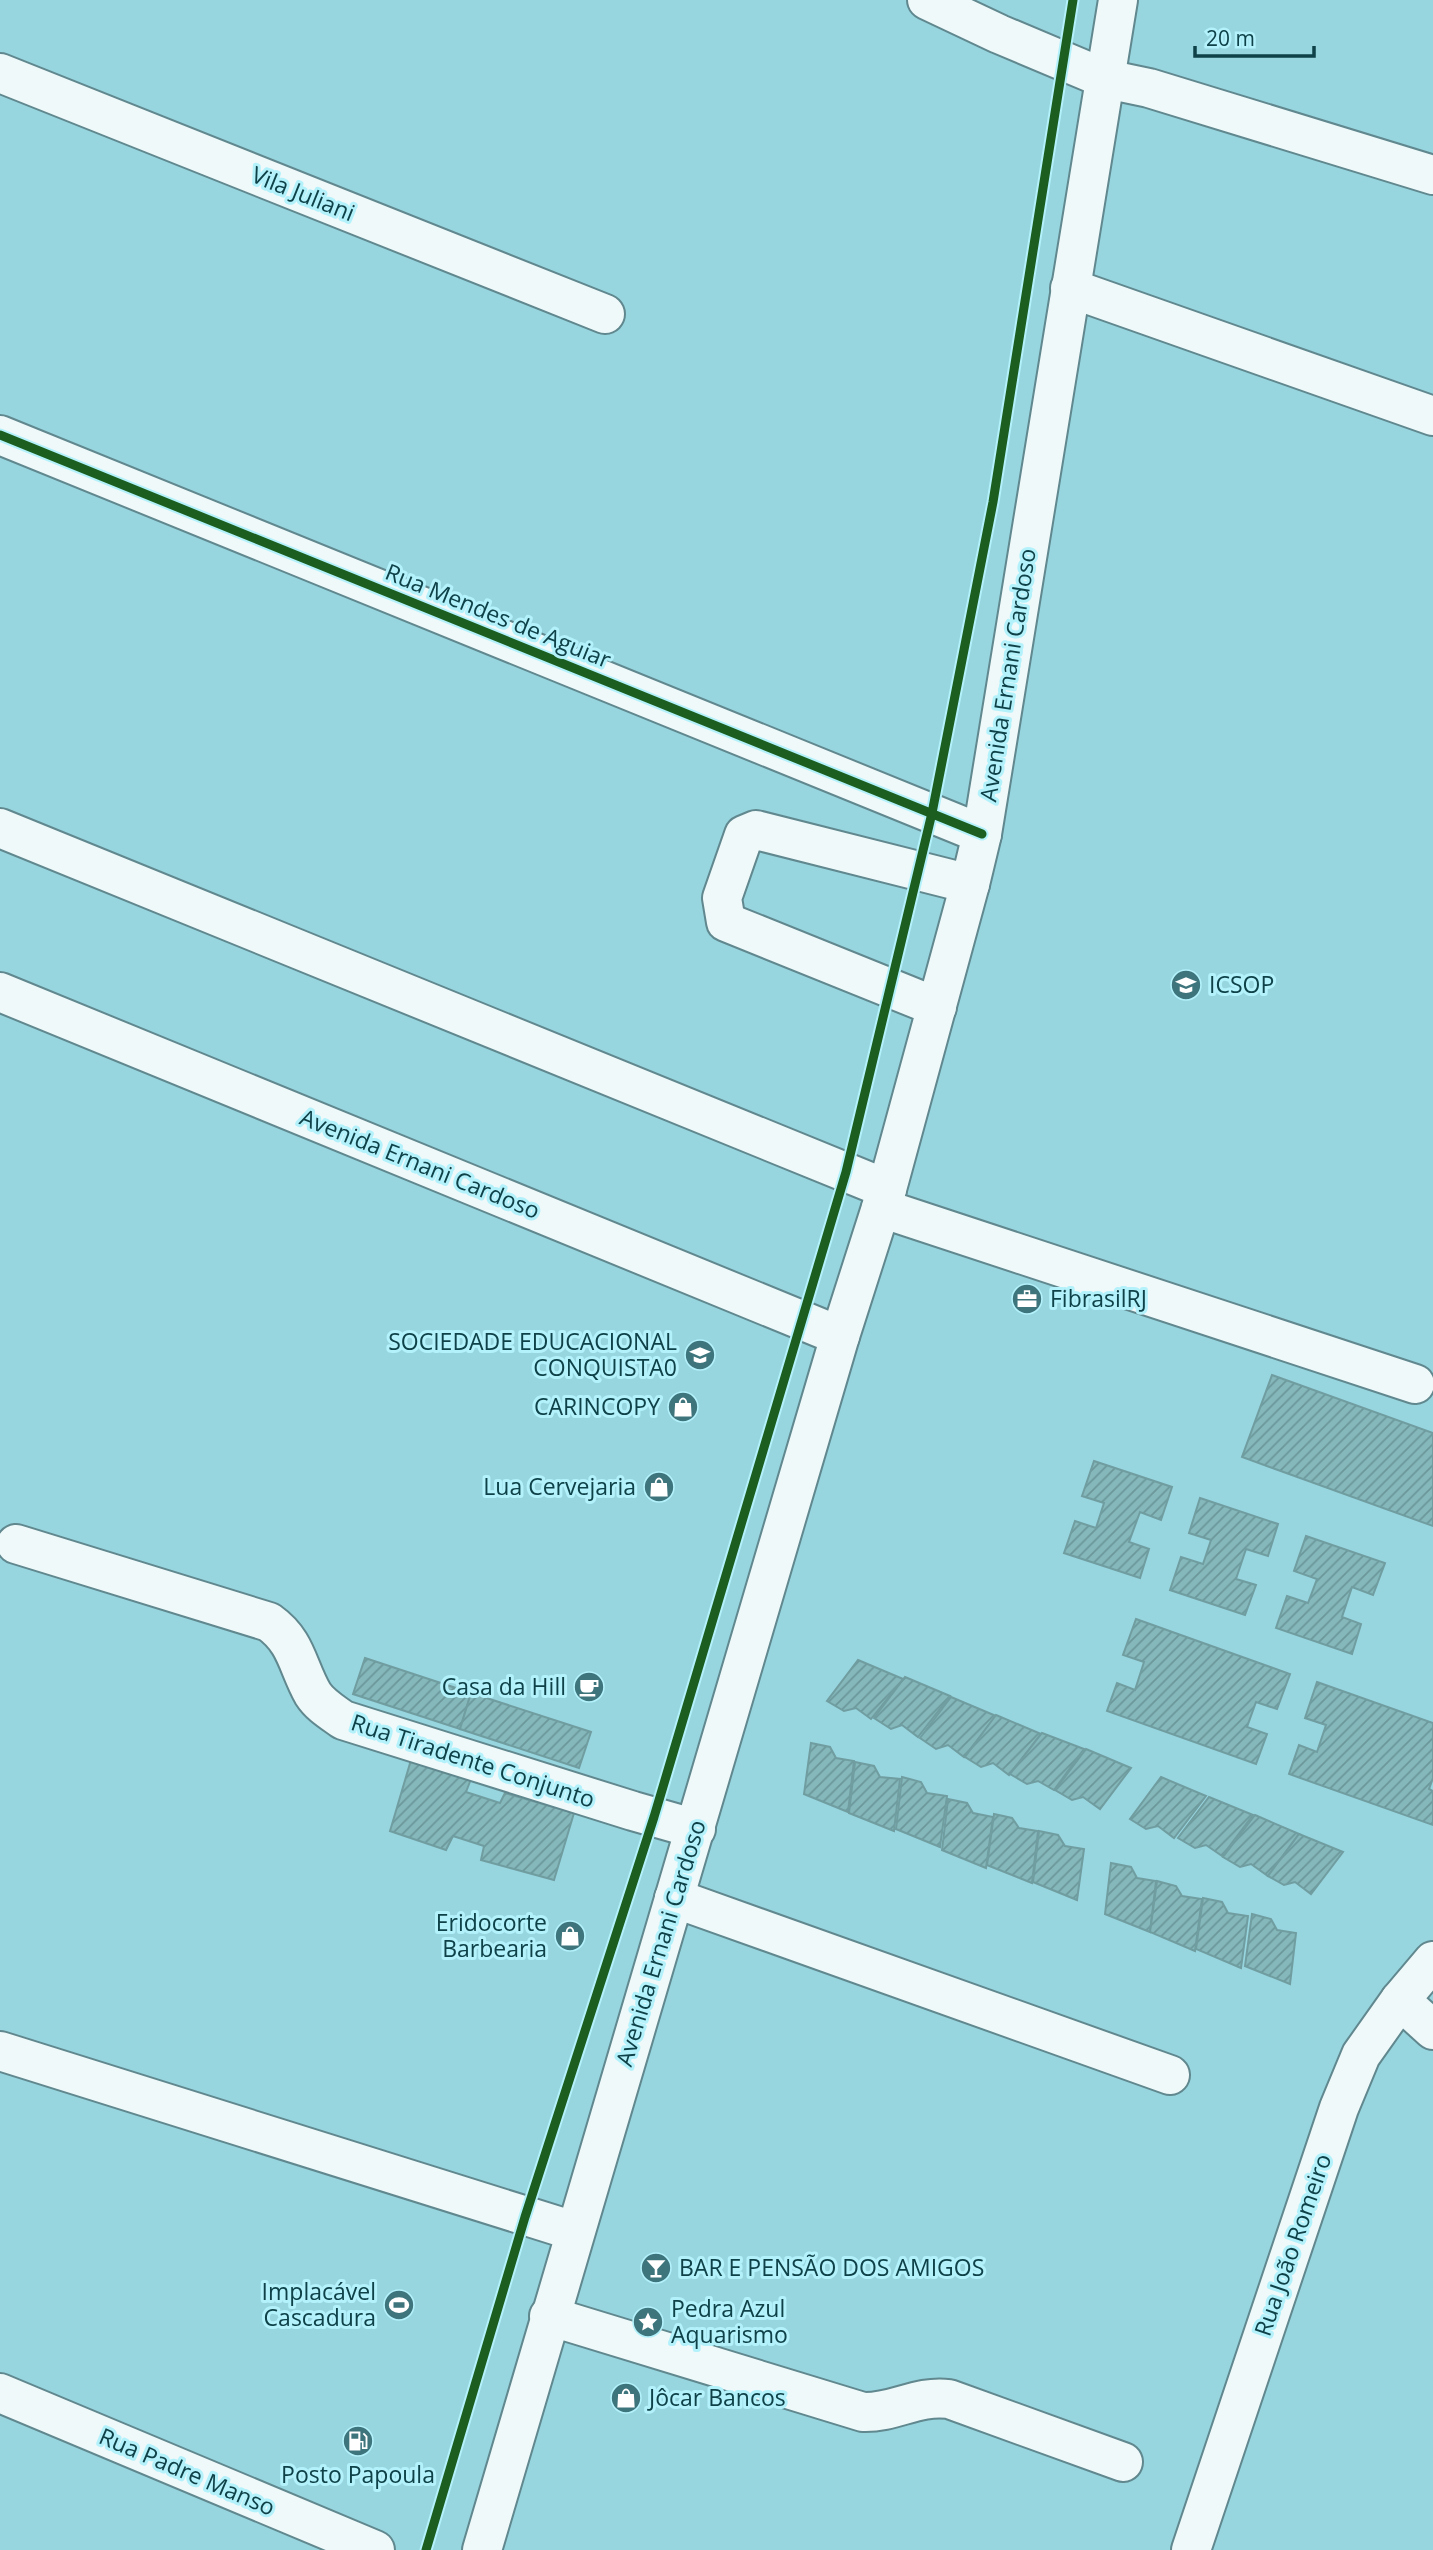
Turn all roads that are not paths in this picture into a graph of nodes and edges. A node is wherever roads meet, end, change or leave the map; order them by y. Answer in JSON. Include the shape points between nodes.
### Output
{"nodes":[{"id":1,"x":928,"y":0,"type":"edge"},
{"id":2,"x":1118,"y":0,"type":"edge"},
{"id":3,"x":0,"y":73,"type":"edge"},
{"id":4,"x":1105,"y":79,"type":"junction"},
{"id":5,"x":1433,"y":175,"type":"edge"},
{"id":6,"x":1070,"y":288,"type":"junction"},
{"id":7,"x":605,"y":314,"type":"dead end"},
{"id":8,"x":1433,"y":415,"type":"edge"},
{"id":9,"x":0,"y":435,"type":"edge"},
{"id":10,"x":0,"y":828,"type":"edge"},
{"id":11,"x":982,"y":834,"type":"junction"},
{"id":12,"x":970,"y":884,"type":"junction"},
{"id":13,"x":0,"y":992,"type":"edge"},
{"id":14,"x":937,"y":1007,"type":"junction"},
{"id":15,"x":884,"y":1199,"type":"junction"},
{"id":16,"x":840,"y":1336,"type":"junction"},
{"id":17,"x":1415,"y":1384,"type":"dead end"},
{"id":18,"x":16,"y":1544,"type":"dead end"},
{"id":19,"x":696,"y":1829,"type":"junction"},
{"id":20,"x":674,"y":1898,"type":"junction"},
{"id":21,"x":1433,"y":1961,"type":"edge"},
{"id":22,"x":1400,"y":2000,"type":"junction"},
{"id":23,"x":1433,"y":2030,"type":"edge"},
{"id":24,"x":0,"y":2051,"type":"edge"},
{"id":25,"x":1170,"y":2075,"type":"dead end"},
{"id":26,"x":574,"y":2231,"type":"junction"},
{"id":27,"x":549,"y":2316,"type":"junction"},
{"id":28,"x":0,"y":2393,"type":"edge"},
{"id":29,"x":1123,"y":2462,"type":"dead end"},
{"id":30,"x":375,"y":2550,"type":"edge"},
{"id":31,"x":482,"y":2550,"type":"edge"},
{"id":32,"x":1191,"y":2550,"type":"edge"}],
"edges":[{"from":1,"to":4,"type":"street"},
{"from":2,"to":4,"type":"street","name":"Avenida Ernani Cardoso"},
{"from":3,"to":7,"type":"street","name":"Vila Juliani"},
{"from":4,"to":5,"type":"street","via":[[1149,88]]},
{"from":4,"to":6,"type":"street","name":"Avenida Ernani Cardoso"},
{"from":6,"to":8,"type":"street"},
{"from":6,"to":11,"type":"street","name":"Avenida Ernani Cardoso"},
{"from":9,"to":11,"type":"street","name":"Rua Mendes de Aguiar"},
{"from":10,"to":15,"type":"street"},
{"from":11,"to":12,"type":"street","name":"Avenida Ernani Cardoso"},
{"from":12,"to":14,"type":"street","name":"Avenida Ernani Cardoso"},
{"from":12,"to":14,"type":"street","via":[[756,830],[744,835],[722,898],[726,922]]},
{"from":13,"to":16,"type":"street","name":"Avenida Ernani Cardoso"},
{"from":14,"to":15,"type":"street","name":"Avenida Ernani Cardoso"},
{"from":15,"to":16,"type":"street","name":"Avenida Ernani Cardoso"},
{"from":15,"to":17,"type":"street"},
{"from":16,"to":19,"type":"street","name":"Avenida Ernani Cardoso"},
{"from":18,"to":19,"type":"street","name":"Rua Tiradente Conjunto","via":[[269,1622],[291,1643],[314,1695],[343,1720]]},
{"from":19,"to":20,"type":"street","name":"Avenida Ernani Cardoso"},
{"from":20,"to":25,"type":"street"},
{"from":20,"to":26,"type":"street","name":"Avenida Ernani Cardoso"},
{"from":21,"to":22,"type":"street","name":"Rua João Romeiro"},
{"from":22,"to":23,"type":"street"},
{"from":22,"to":32,"type":"street","name":"Rua João Romeiro","via":[[1361,2055],[1339,2108]]},
{"from":24,"to":26,"type":"street"},
{"from":26,"to":27,"type":"street","name":"Avenida Ernani Cardoso"},
{"from":27,"to":29,"type":"street","via":[[863,2412],[889,2411],[932,2397],[949,2399]]},
{"from":27,"to":31,"type":"street","name":"Avenida Ernani Cardoso"},
{"from":28,"to":30,"type":"street","name":"Rua Padre Manso"}]}
